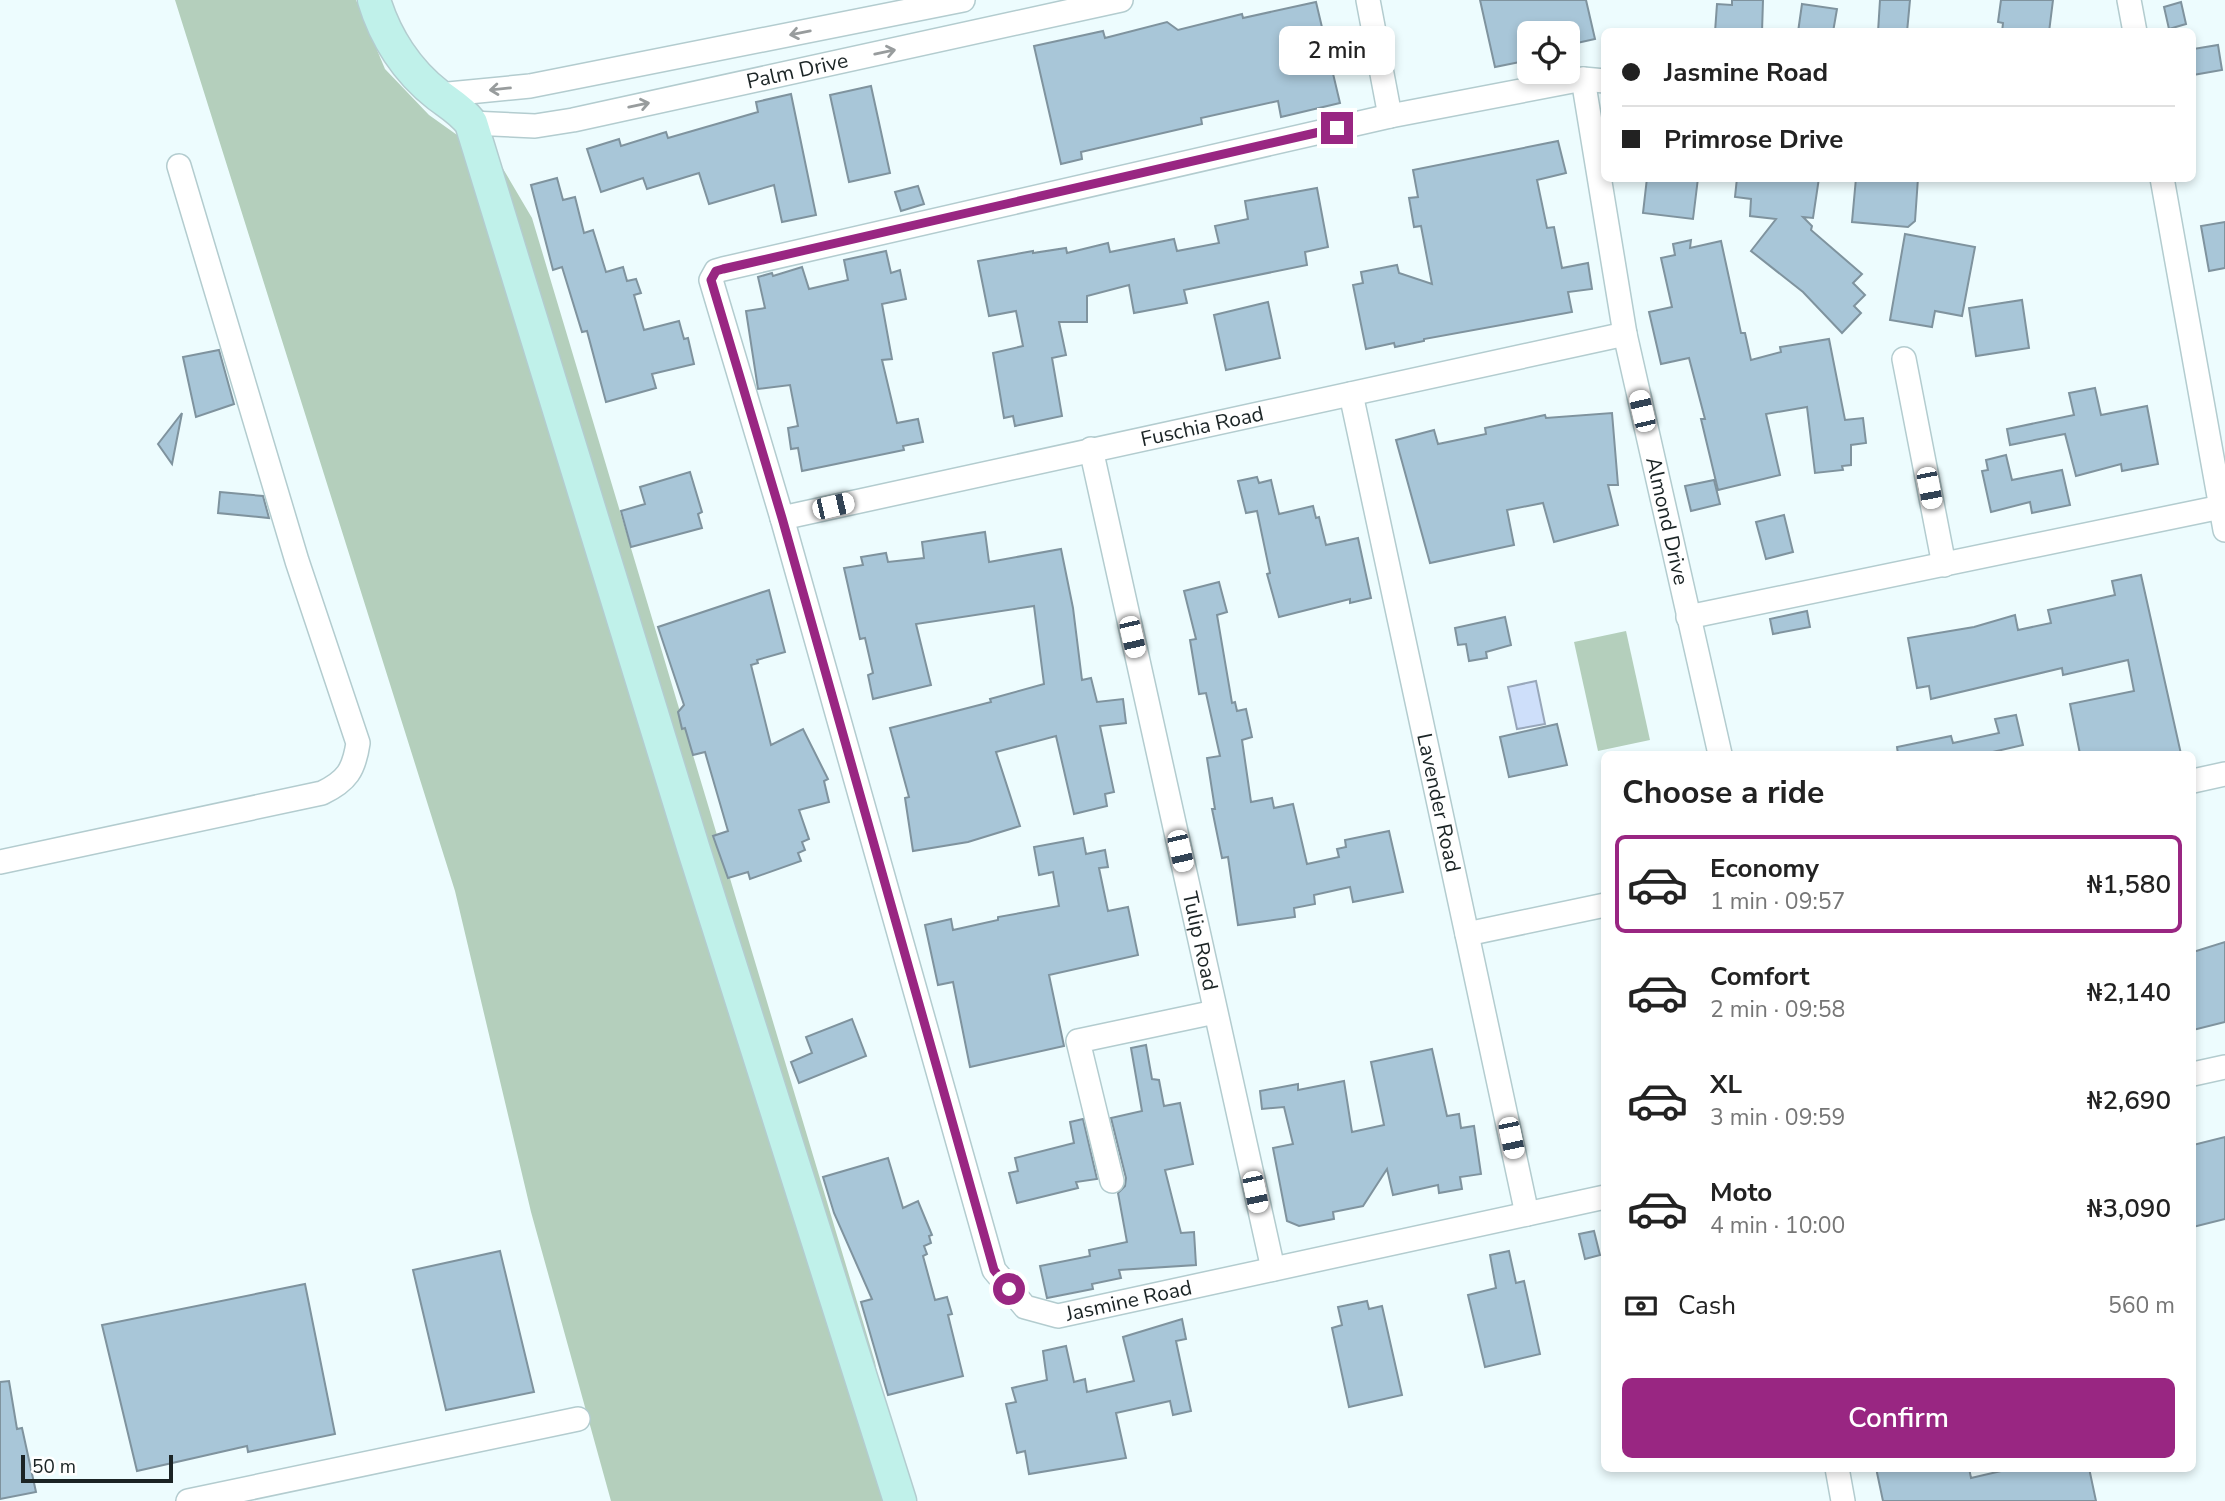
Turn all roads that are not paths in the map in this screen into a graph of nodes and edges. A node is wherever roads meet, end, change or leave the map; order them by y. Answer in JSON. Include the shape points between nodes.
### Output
{"nodes":[{"id":1,"x":374,"y":0,"type":"edge"},
{"id":2,"x":962,"y":0,"type":"edge"},
{"id":3,"x":1121,"y":0,"type":"edge"},
{"id":4,"x":1368,"y":0,"type":"edge"},
{"id":5,"x":2129,"y":0,"type":"edge"},
{"id":6,"x":2134,"y":28,"type":"edge"},
{"id":7,"x":1594,"y":80,"type":"edge"},
{"id":8,"x":438,"y":95,"type":"junction"},
{"id":9,"x":1390,"y":116,"type":"junction"},
{"id":10,"x":471,"y":123,"type":"junction"},
{"id":11,"x":1601,"y":137,"type":"edge"},
{"id":12,"x":179,"y":166,"type":"dead end"},
{"id":13,"x":1606,"y":182,"type":"edge"},
{"id":14,"x":2163,"y":182,"type":"edge"},
{"id":15,"x":1625,"y":334,"type":"junction"},
{"id":16,"x":1904,"y":359,"type":"dead end"},
{"id":17,"x":1351,"y":394,"type":"junction"},
{"id":18,"x":1091,"y":449,"type":"junction"},
{"id":19,"x":782,"y":518,"type":"junction"},
{"id":20,"x":2223,"y":518,"type":"edge"},
{"id":21,"x":1944,"y":565,"type":"junction"},
{"id":22,"x":1688,"y":617,"type":"junction"},
{"id":23,"x":1719,"y":751,"type":"edge"},
{"id":24,"x":2225,"y":774,"type":"edge"},
{"id":25,"x":2196,"y":780,"type":"edge"},
{"id":26,"x":0,"y":862,"type":"edge"},
{"id":27,"x":1601,"y":906,"type":"edge"},
{"id":28,"x":1467,"y":934,"type":"junction"},
{"id":29,"x":1215,"y":1012,"type":"junction"},
{"id":30,"x":2225,"y":1067,"type":"edge"},
{"id":31,"x":2196,"y":1073,"type":"edge"},
{"id":32,"x":1112,"y":1181,"type":"dead end"},
{"id":33,"x":1601,"y":1199,"type":"edge"},
{"id":34,"x":1527,"y":1214,"type":"junction"},
{"id":35,"x":1273,"y":1269,"type":"junction"},
{"id":36,"x":578,"y":1419,"type":"dead end"},
{"id":37,"x":1838,"y":1472,"type":"edge"},
{"id":38,"x":187,"y":1501,"type":"edge"},
{"id":39,"x":900,"y":1501,"type":"edge"},
{"id":40,"x":1843,"y":1501,"type":"edge"}],
"edges":[{"from":1,"to":8,"type":"street","via":[[383,29],[414,73]]},
{"from":2,"to":8,"type":"street","name":"Palm Drive","one_way":true,"via":[[530,86]]},
{"from":10,"to":3,"type":"street","name":"Palm Drive","one_way":true,"via":[[535,126],[572,120]]},
{"from":4,"to":9,"type":"street"},
{"from":5,"to":6,"type":"street"},
{"from":7,"to":9,"type":"street"},
{"from":7,"to":11,"type":"street","name":"Almond Drive"},
{"from":8,"to":10,"type":"street"},
{"from":9,"to":19,"type":"street","name":"Jasmine Road","via":[[716,271],[711,280]]},
{"from":10,"to":39,"type":"street"},
{"from":12,"to":26,"type":"street","via":[[297,561],[358,743],[355,765],[342,783],[322,793]]},
{"from":13,"to":15,"type":"street","name":"Almond Drive"},
{"from":14,"to":20,"type":"street"},
{"from":15,"to":17,"type":"street","name":"Fuschia Road"},
{"from":15,"to":22,"type":"street","name":"Almond Drive"},
{"from":16,"to":21,"type":"street"},
{"from":17,"to":18,"type":"street","name":"Fuschia Road"},
{"from":17,"to":28,"type":"street","name":"Lavender Road"},
{"from":18,"to":19,"type":"street","name":"Fuschia Road"},
{"from":18,"to":29,"type":"street","name":"Tulip Road"},
{"from":19,"to":35,"type":"street","name":"Jasmine Road","via":[[994,1270],[1025,1307],[1058,1316]]},
{"from":20,"to":21,"type":"street"},
{"from":21,"to":22,"type":"street"},
{"from":22,"to":23,"type":"street","name":"Almond Drive"},
{"from":24,"to":25,"type":"street"},
{"from":27,"to":28,"type":"street"},
{"from":28,"to":34,"type":"street","name":"Lavender Road"},
{"from":29,"to":32,"type":"street","via":[[1078,1041]]},
{"from":29,"to":35,"type":"street","name":"Tulip Road"},
{"from":30,"to":31,"type":"street"},
{"from":33,"to":34,"type":"street","name":"Jasmine Road"},
{"from":34,"to":35,"type":"street","name":"Jasmine Road"},
{"from":36,"to":38,"type":"street"},
{"from":37,"to":40,"type":"street"}]}
